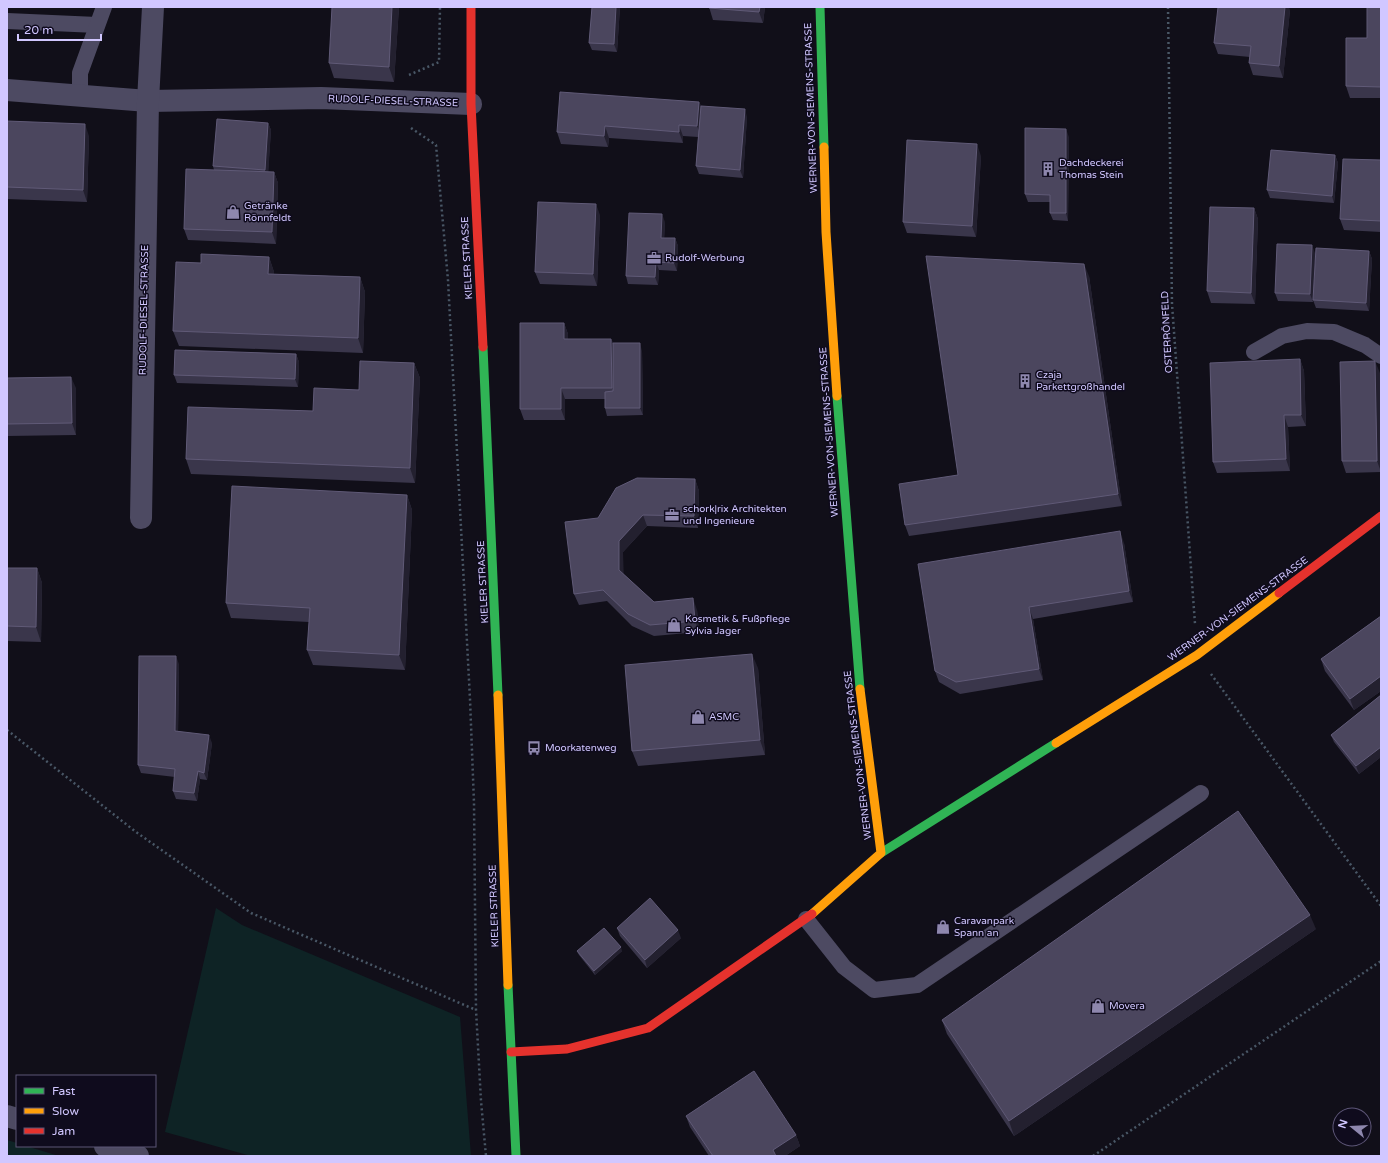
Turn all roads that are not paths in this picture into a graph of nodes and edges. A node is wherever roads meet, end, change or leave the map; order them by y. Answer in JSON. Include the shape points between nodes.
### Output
{"nodes":[{"id":1,"x":104,"y":7,"type":"edge"},
{"id":2,"x":153,"y":7,"type":"edge"},
{"id":3,"x":471,"y":7,"type":"edge"},
{"id":4,"x":820,"y":7,"type":"edge"},
{"id":5,"x":7,"y":21,"type":"edge"},
{"id":6,"x":97,"y":25,"type":"junction"},
{"id":7,"x":7,"y":90,"type":"edge"},
{"id":8,"x":80,"y":96,"type":"junction"},
{"id":9,"x":148,"y":101,"type":"junction"},
{"id":10,"x":471,"y":104,"type":"junction"},
{"id":11,"x":1254,"y":352,"type":"dead end"},
{"id":12,"x":1381,"y":356,"type":"edge"},
{"id":13,"x":1381,"y":516,"type":"edge"},
{"id":14,"x":141,"y":518,"type":"dead end"},
{"id":15,"x":1201,"y":793,"type":"dead end"},
{"id":16,"x":881,"y":853,"type":"junction"},
{"id":17,"x":806,"y":919,"type":"junction"},
{"id":18,"x":511,"y":1052,"type":"junction"},
{"id":19,"x":108,"y":1147,"type":"edge"},
{"id":20,"x":138,"y":1156,"type":"edge"},
{"id":21,"x":516,"y":1156,"type":"edge"}],
"edges":[{"from":1,"to":6,"type":"lane"},
{"from":2,"to":9,"type":"street","name":"RUDOLF-DIESEL-STRASSE"},
{"from":3,"to":10,"type":"street","name":"KIELER STRASSE"},
{"from":4,"to":16,"type":"street","name":"WERNER-VON-SIEMENS-STRASSE","via":[[826,232],[841,449],[859,679]]},
{"from":5,"to":6,"type":"lane"},
{"from":6,"to":8,"type":"lane","via":[[80,73]]},
{"from":7,"to":8,"type":"street","name":"RUDOLF-DIESEL-STRASSE"},
{"from":8,"to":9,"type":"street","name":"RUDOLF-DIESEL-STRASSE"},
{"from":9,"to":10,"type":"street","name":"RUDOLF-DIESEL-STRASSE","via":[[321,98]]},
{"from":9,"to":14,"type":"street","name":"RUDOLF-DIESEL-STRASSE"},
{"from":10,"to":18,"type":"street","name":"KIELER STRASSE","via":[[495,605]]},
{"from":11,"to":12,"type":"lane","via":[[1282,336],[1308,331],[1334,332],[1365,345]]},
{"from":13,"to":16,"type":"street","name":"WERNER-VON-SIEMENS-STRASSE","via":[[1197,655]]},
{"from":15,"to":17,"type":"lane","via":[[917,985],[874,990],[844,967]]},
{"from":16,"to":17,"type":"street","name":"WERNER-VON-SIEMENS-STRASSE"},
{"from":17,"to":18,"type":"street","name":"WERNER-VON-SIEMENS-STRASSE","via":[[648,1028],[567,1049]]},
{"from":18,"to":21,"type":"street","name":"KIELER STRASSE"},
{"from":19,"to":20,"type":"street"}]}
